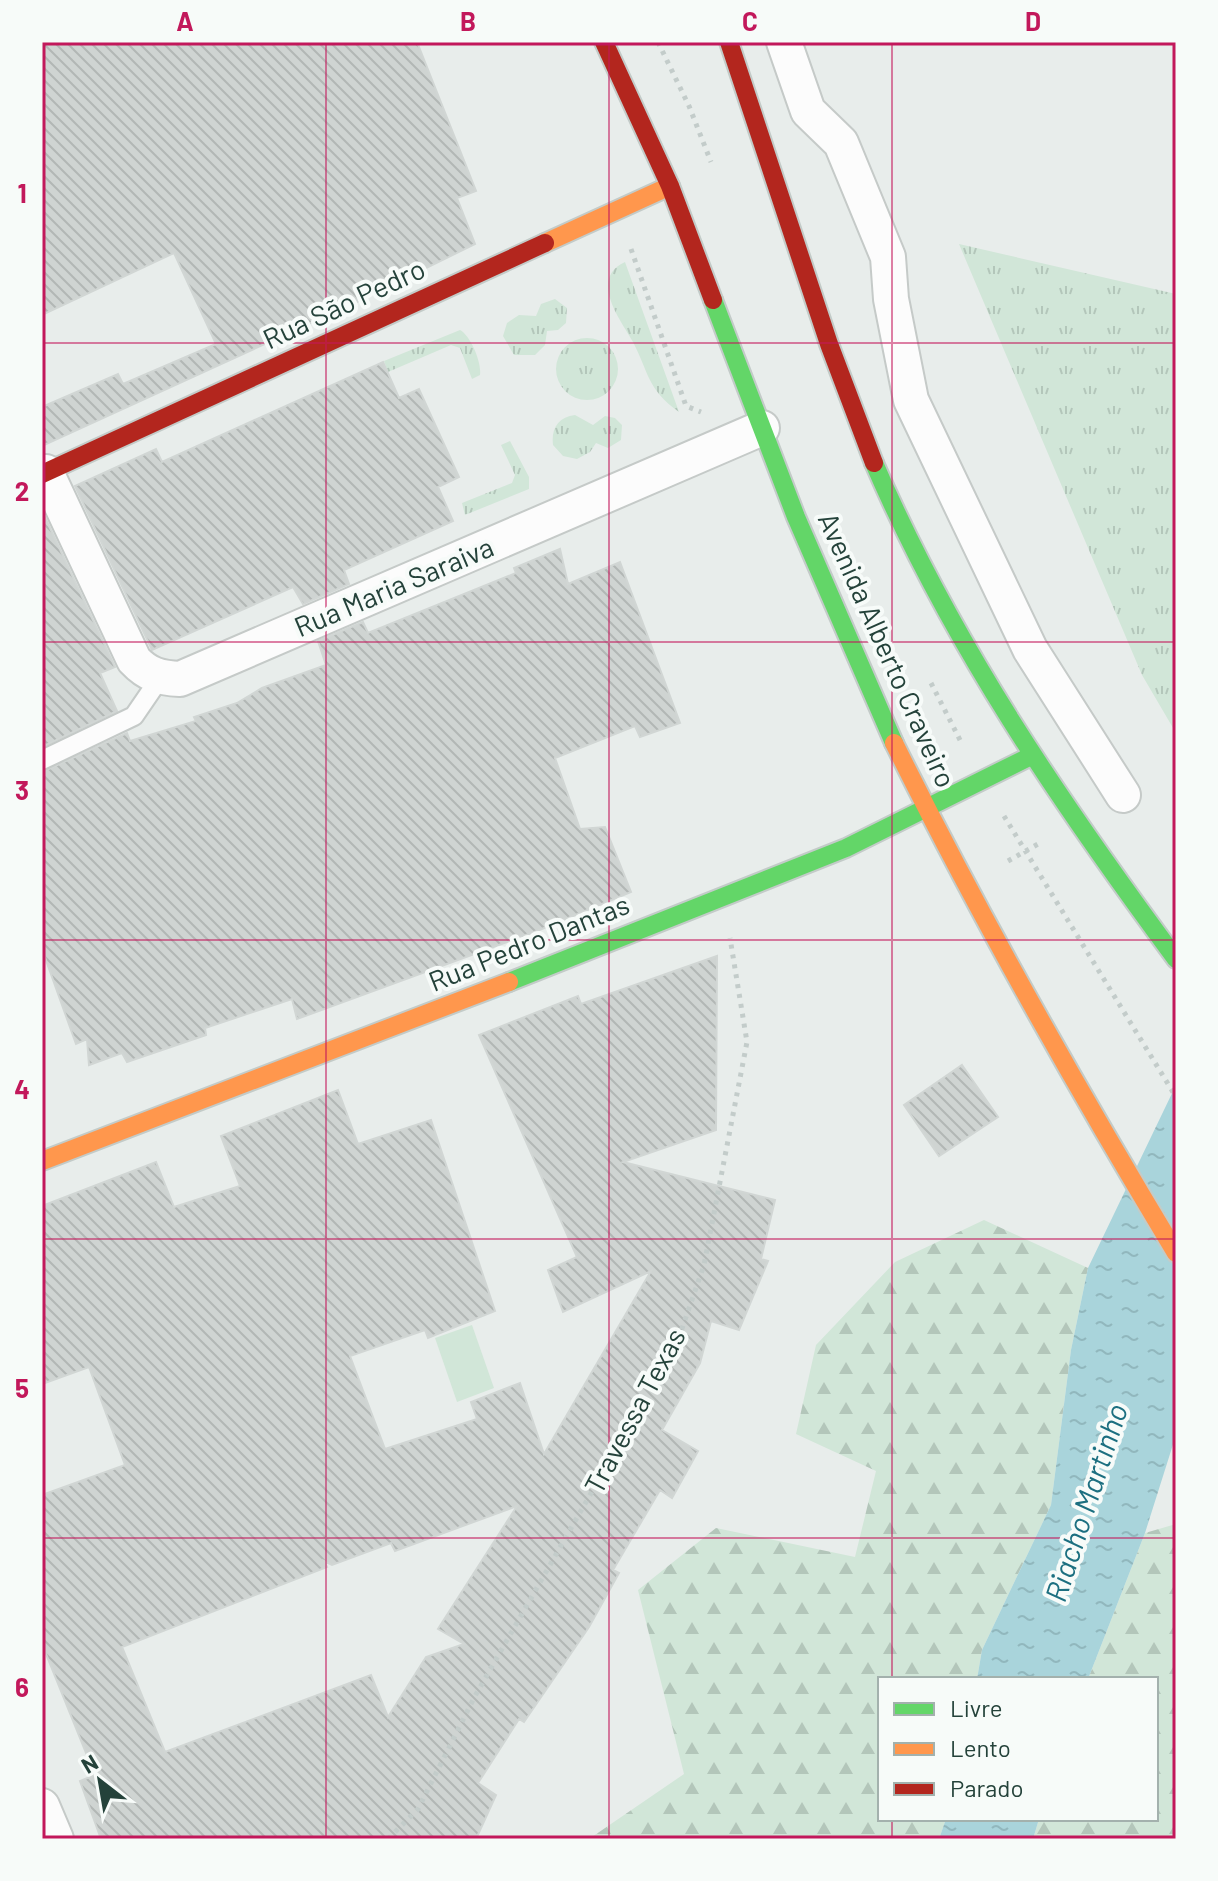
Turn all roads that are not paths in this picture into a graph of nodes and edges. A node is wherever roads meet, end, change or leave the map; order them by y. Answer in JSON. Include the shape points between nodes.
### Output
{"nodes":[{"id":1,"x":604,"y":42,"type":"edge"},
{"id":2,"x":729,"y":42,"type":"edge"},
{"id":3,"x":784,"y":42,"type":"edge"},
{"id":4,"x":670,"y":186,"type":"junction"},
{"id":5,"x":762,"y":428,"type":"junction"},
{"id":6,"x":44,"y":473,"type":"edge"},
{"id":7,"x":160,"y":678,"type":"junction"},
{"id":8,"x":1029,"y":757,"type":"junction"},
{"id":9,"x":42,"y":760,"type":"edge"},
{"id":10,"x":1123,"y":795,"type":"dead end"},
{"id":11,"x":926,"y":808,"type":"junction"},
{"id":12,"x":1176,"y":959,"type":"edge"},
{"id":13,"x":42,"y":1161,"type":"edge"},
{"id":14,"x":1176,"y":1253,"type":"edge"},
{"id":15,"x":42,"y":1806,"type":"edge"},
{"id":16,"x":56,"y":1839,"type":"edge"}],
"edges":[{"from":1,"to":4,"type":"main road","name":"Avenida Alberto Craveiro"},
{"from":2,"to":8,"type":"main road","via":[[842,376],[899,520],[977,674]]},
{"from":3,"to":10,"type":"street","via":[[808,111],[841,143],[888,257],[911,400],[1030,649]]},
{"from":4,"to":5,"type":"main road","name":"Avenida Alberto Craveiro"},
{"from":4,"to":6,"type":"main road","name":"Rua São Pedro"},
{"from":5,"to":7,"type":"street","name":"Rua Maria Saraiva","via":[[180,679]]},
{"from":5,"to":11,"type":"main road","name":"Avenida Alberto Craveiro","via":[[796,517]]},
{"from":6,"to":7,"type":"street","via":[[134,660]]},
{"from":7,"to":9,"type":"lane","via":[[134,716]]},
{"from":8,"to":11,"type":"main road","name":"Rua Pedro Dantas"},
{"from":8,"to":12,"type":"main road"},
{"from":11,"to":13,"type":"main road","name":"Rua Pedro Dantas","via":[[846,848]]},
{"from":11,"to":14,"type":"main road","name":"Avenida Alberto Craveiro"},
{"from":15,"to":16,"type":"street"}]}
